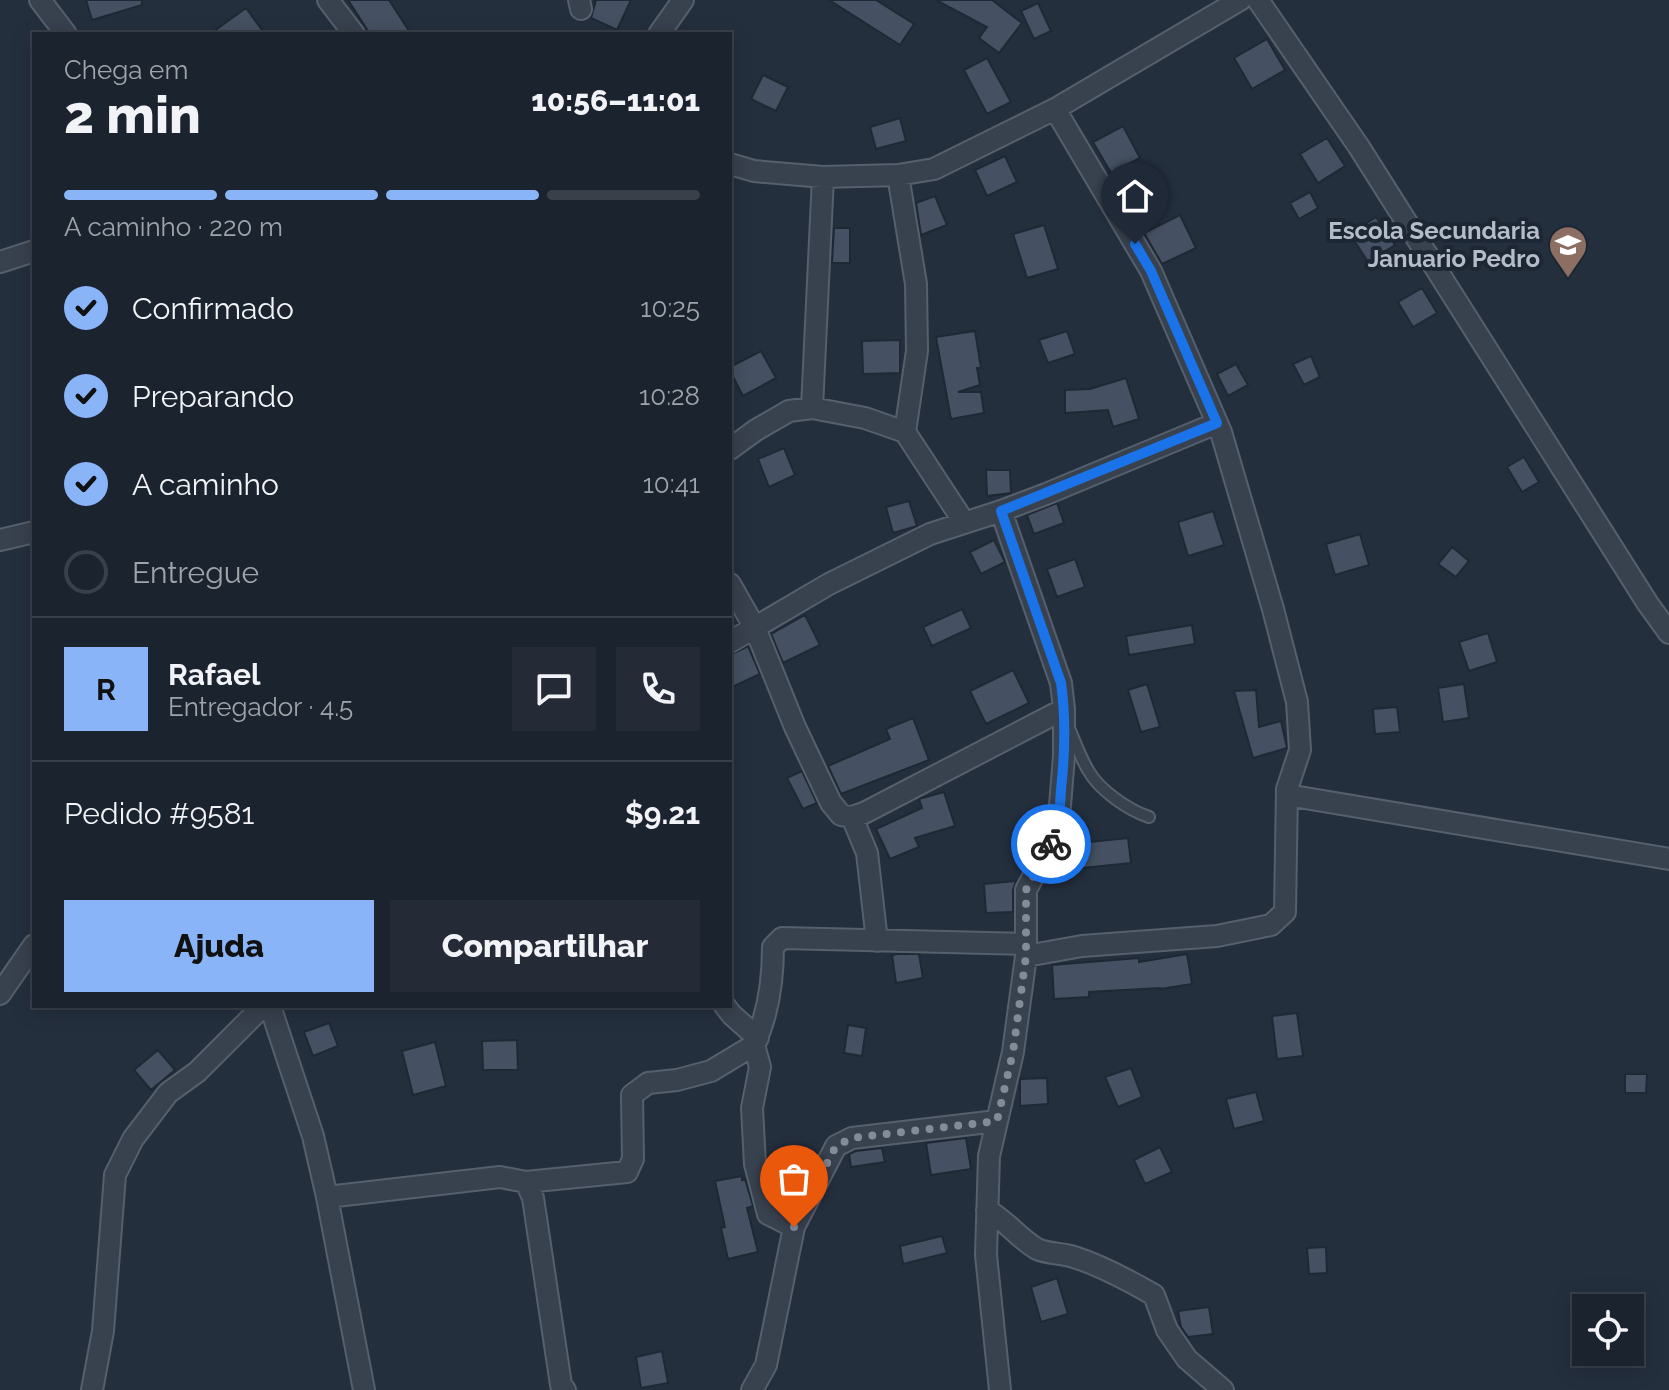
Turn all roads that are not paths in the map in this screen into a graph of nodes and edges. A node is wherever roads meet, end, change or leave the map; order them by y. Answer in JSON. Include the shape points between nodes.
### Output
{"nodes":[{"id":1,"x":40,"y":0,"type":"edge"},
{"id":2,"x":328,"y":0,"type":"edge"},
{"id":3,"x":683,"y":0,"type":"edge"},
{"id":4,"x":1240,"y":0,"type":"edge"},
{"id":5,"x":1258,"y":0,"type":"edge"},
{"id":6,"x":64,"y":32,"type":"edge"},
{"id":7,"x":352,"y":32,"type":"edge"},
{"id":8,"x":660,"y":32,"type":"edge"},
{"id":9,"x":1055,"y":109,"type":"junction"},
{"id":10,"x":732,"y":165,"type":"edge"},
{"id":11,"x":898,"y":175,"type":"junction"},
{"id":12,"x":823,"y":177,"type":"junction"},
{"id":13,"x":32,"y":252,"type":"edge"},
{"id":14,"x":0,"y":262,"type":"edge"},
{"id":15,"x":812,"y":408,"type":"junction"},
{"id":16,"x":1217,"y":423,"type":"junction"},
{"id":17,"x":905,"y":432,"type":"junction"},
{"id":18,"x":732,"y":448,"type":"edge"},
{"id":19,"x":1001,"y":511,"type":"junction"},
{"id":20,"x":964,"y":522,"type":"junction"},
{"id":21,"x":32,"y":532,"type":"edge"},
{"id":22,"x":0,"y":540,"type":"edge"},
{"id":23,"x":732,"y":588,"type":"edge"},
{"id":24,"x":755,"y":628,"type":"junction"},
{"id":25,"x":1669,"y":633,"type":"edge"},
{"id":26,"x":732,"y":641,"type":"edge"},
{"id":27,"x":1064,"y":714,"type":"junction"},
{"id":28,"x":1287,"y":795,"type":"junction"},
{"id":29,"x":852,"y":817,"type":"junction"},
{"id":30,"x":1149,"y":817,"type":"dead end"},
{"id":31,"x":1669,"y":859,"type":"edge"},
{"id":32,"x":877,"y":941,"type":"junction"},
{"id":33,"x":32,"y":948,"type":"edge"},
{"id":34,"x":1026,"y":950,"type":"junction"},
{"id":35,"x":0,"y":994,"type":"edge"},
{"id":36,"x":261,"y":1008,"type":"edge"},
{"id":37,"x":271,"y":1008,"type":"edge"},
{"id":38,"x":727,"y":1008,"type":"edge"},
{"id":39,"x":756,"y":1042,"type":"junction"},
{"id":40,"x":997,"y":1121,"type":"junction"},
{"id":41,"x":526,"y":1182,"type":"junction"},
{"id":42,"x":327,"y":1197,"type":"junction"},
{"id":43,"x":987,"y":1210,"type":"junction"},
{"id":44,"x":794,"y":1227,"type":"junction"},
{"id":45,"x":92,"y":1390,"type":"edge"},
{"id":46,"x":364,"y":1390,"type":"edge"},
{"id":47,"x":565,"y":1390,"type":"edge"},
{"id":48,"x":752,"y":1390,"type":"edge"},
{"id":49,"x":1000,"y":1390,"type":"edge"},
{"id":50,"x":1223,"y":1390,"type":"edge"}],
"edges":[{"from":1,"to":6,"type":"street"},
{"from":2,"to":7,"type":"street"},
{"from":3,"to":8,"type":"street"},
{"from":4,"to":9,"type":"street"},
{"from":5,"to":25,"type":"street","via":[[1359,147]]},
{"from":9,"to":11,"type":"street","via":[[934,169]]},
{"from":9,"to":16,"type":"street","via":[[1151,271]]},
{"from":10,"to":12,"type":"street"},
{"from":11,"to":12,"type":"street"},
{"from":11,"to":17,"type":"street","via":[[916,284],[917,351]]},
{"from":12,"to":15,"type":"street"},
{"from":13,"to":14,"type":"street"},
{"from":15,"to":17,"type":"street"},
{"from":15,"to":18,"type":"street","via":[[789,411]]},
{"from":16,"to":19,"type":"street"},
{"from":16,"to":28,"type":"street","via":[[1297,702],[1300,750]]},
{"from":17,"to":20,"type":"street"},
{"from":19,"to":20,"type":"street"},
{"from":19,"to":27,"type":"street","via":[[1061,683]]},
{"from":20,"to":24,"type":"street","via":[[829,584]]},
{"from":21,"to":22,"type":"street"},
{"from":23,"to":24,"type":"street"},
{"from":24,"to":26,"type":"street"},
{"from":24,"to":29,"type":"street","via":[[831,803],[841,815]]},
{"from":27,"to":29,"type":"street"},
{"from":27,"to":30,"type":"lane","via":[[1089,773],[1115,799]]},
{"from":27,"to":34,"type":"street","via":[[1058,830],[1026,890]]},
{"from":28,"to":31,"type":"street"},
{"from":28,"to":34,"type":"street","via":[[1285,912],[1271,925],[1217,936]]},
{"from":29,"to":32,"type":"street","via":[[867,853]]},
{"from":32,"to":34,"type":"street"},
{"from":32,"to":39,"type":"street","via":[[782,938],[773,947],[766,1018]]},
{"from":33,"to":35,"type":"street"},
{"from":34,"to":40,"type":"street","via":[[1013,1052]]},
{"from":36,"to":45,"type":"street","via":[[197,1072],[168,1093],[133,1139],[115,1175],[103,1331]]},
{"from":37,"to":42,"type":"street","via":[[313,1136]]},
{"from":38,"to":39,"type":"street"},
{"from":39,"to":41,"type":"street","via":[[711,1071],[648,1083],[632,1095],[633,1159],[627,1172]]},
{"from":39,"to":44,"type":"street","via":[[760,1067],[752,1108],[755,1164],[768,1214]]},
{"from":40,"to":43,"type":"street","via":[[989,1156]]},
{"from":40,"to":44,"type":"street","via":[[852,1138],[836,1146]]},
{"from":41,"to":42,"type":"street","via":[[500,1177]]},
{"from":41,"to":47,"type":"street"},
{"from":42,"to":46,"type":"street"},
{"from":43,"to":49,"type":"street","via":[[986,1255]]},
{"from":43,"to":50,"type":"street","via":[[1039,1250],[1092,1264],[1154,1295],[1167,1330],[1187,1359]]},
{"from":44,"to":48,"type":"street","via":[[766,1365]]}]}
